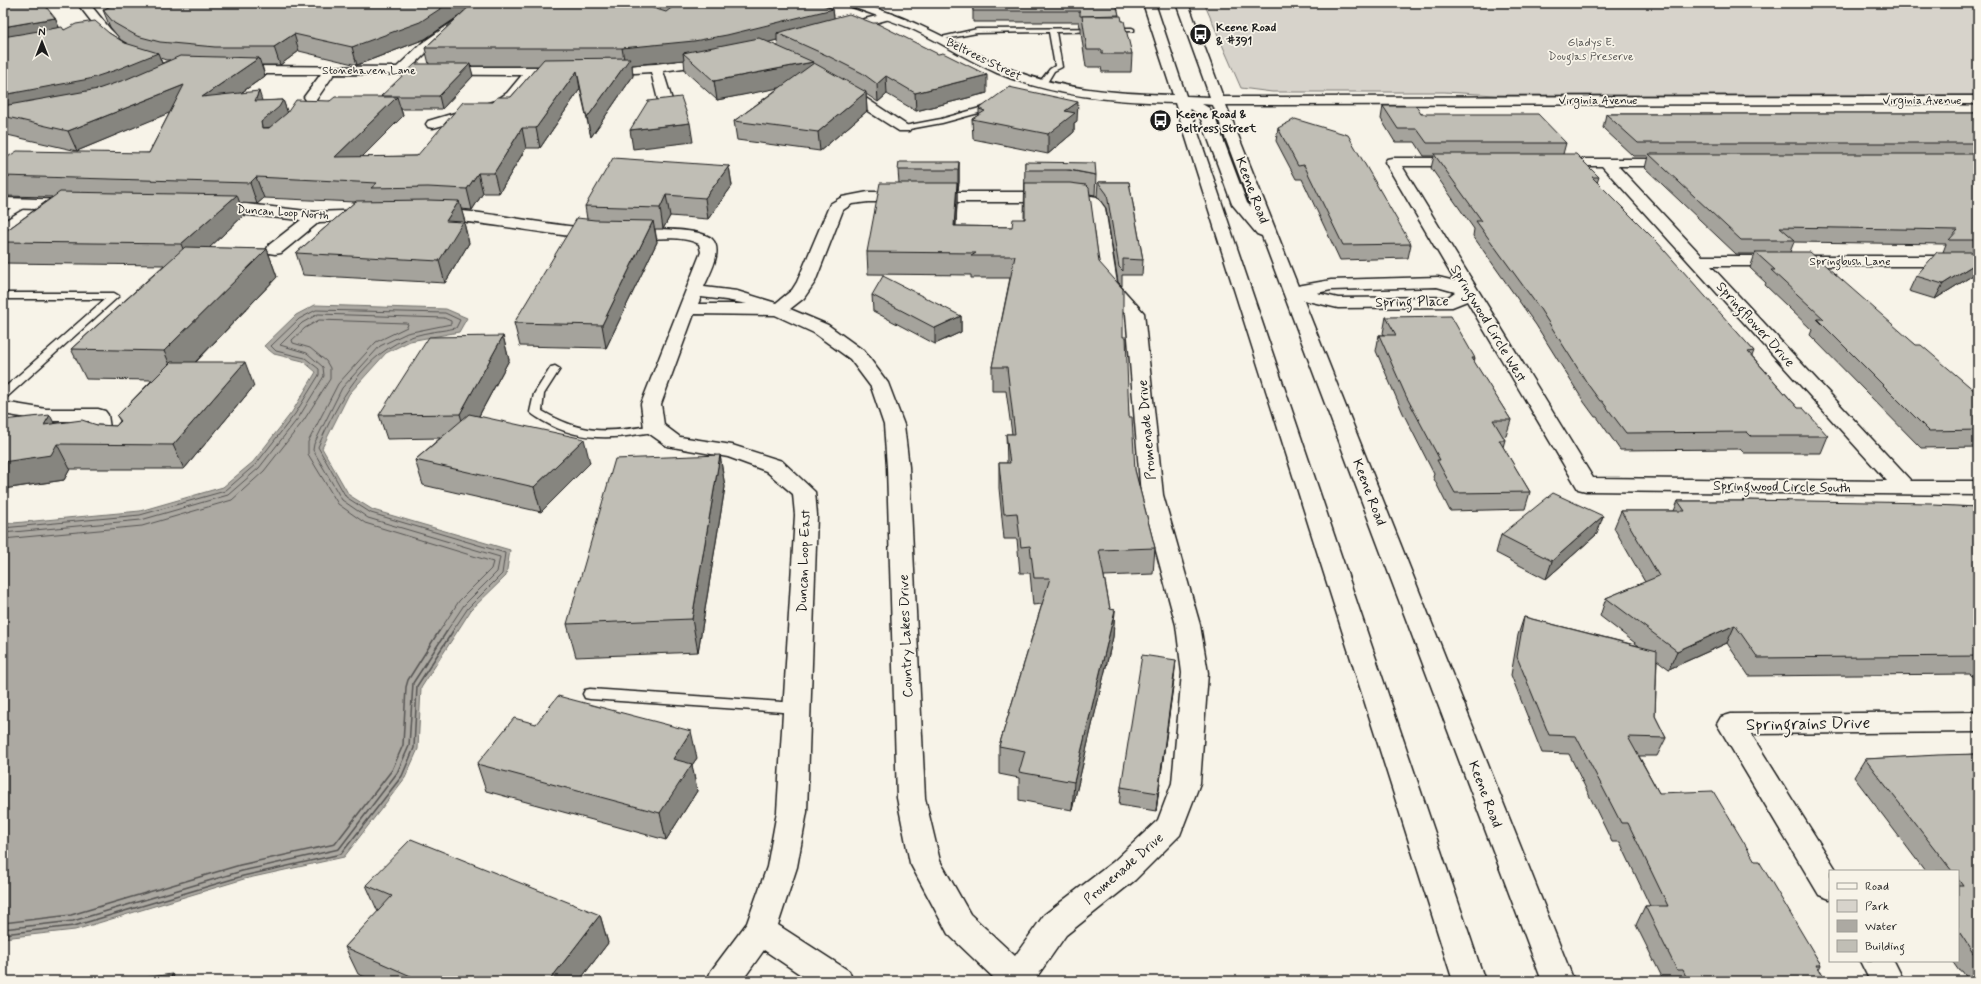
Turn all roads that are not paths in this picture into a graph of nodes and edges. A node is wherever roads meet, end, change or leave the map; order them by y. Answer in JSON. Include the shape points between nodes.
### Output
{"nodes":[{"id":1,"x":83,"y":3,"type":"edge"},
{"id":2,"x":479,"y":3,"type":"edge"},
{"id":3,"x":851,"y":3,"type":"edge"},
{"id":4,"x":1149,"y":3,"type":"edge"},
{"id":5,"x":1182,"y":3,"type":"edge"},
{"id":6,"x":889,"y":16,"type":"junction"},
{"id":7,"x":1052,"y":30,"type":"junction"},
{"id":8,"x":1132,"y":30,"type":"dead end"},
{"id":9,"x":106,"y":32,"type":"junction"},
{"id":10,"x":830,"y":32,"type":"edge"},
{"id":11,"x":91,"y":35,"type":"edge"},
{"id":12,"x":940,"y":38,"type":"junction"},
{"id":13,"x":131,"y":54,"type":"edge"},
{"id":14,"x":723,"y":59,"type":"edge"},
{"id":15,"x":656,"y":68,"type":"junction"},
{"id":16,"x":221,"y":70,"type":"edge"},
{"id":17,"x":330,"y":70,"type":"junction"},
{"id":18,"x":401,"y":70,"type":"junction"},
{"id":19,"x":532,"y":71,"type":"junction"},
{"id":20,"x":572,"y":71,"type":"edge"},
{"id":21,"x":588,"y":72,"type":"edge"},
{"id":22,"x":829,"y":81,"type":"edge"},
{"id":23,"x":1042,"y":84,"type":"junction"},
{"id":24,"x":1188,"y":95,"type":"junction"},
{"id":25,"x":309,"y":100,"type":"edge"},
{"id":26,"x":665,"y":100,"type":"edge"},
{"id":27,"x":1978,"y":100,"type":"edge"},
{"id":28,"x":1218,"y":101,"type":"junction"},
{"id":29,"x":1002,"y":104,"type":"edge"},
{"id":30,"x":433,"y":124,"type":"dead end"},
{"id":31,"x":904,"y":128,"type":"joint"},
{"id":32,"x":1479,"y":162,"type":"edge"},
{"id":33,"x":1543,"y":162,"type":"edge"},
{"id":34,"x":1606,"y":162,"type":"junction"},
{"id":35,"x":1693,"y":162,"type":"edge"},
{"id":36,"x":3,"y":203,"type":"edge"},
{"id":37,"x":22,"y":204,"type":"junction"},
{"id":38,"x":84,"y":206,"type":"edge"},
{"id":39,"x":200,"y":207,"type":"edge"},
{"id":40,"x":418,"y":214,"type":"edge"},
{"id":41,"x":386,"y":215,"type":"edge"},
{"id":42,"x":3,"y":217,"type":"edge"},
{"id":43,"x":315,"y":217,"type":"junction"},
{"id":44,"x":1273,"y":242,"type":"junction"},
{"id":45,"x":275,"y":249,"type":"dead end"},
{"id":46,"x":1699,"y":261,"type":"junction"},
{"id":47,"x":1978,"y":261,"type":"edge"},
{"id":48,"x":1470,"y":291,"type":"junction"},
{"id":49,"x":1292,"y":292,"type":"junction"},
{"id":50,"x":3,"y":296,"type":"edge"},
{"id":51,"x":690,"y":301,"type":"junction"},
{"id":52,"x":778,"y":310,"type":"junction"},
{"id":53,"x":555,"y":369,"type":"dead end"},
{"id":54,"x":3,"y":395,"type":"edge"},
{"id":55,"x":3,"y":408,"type":"edge"},
{"id":56,"x":654,"y":428,"type":"junction"},
{"id":57,"x":121,"y":445,"type":"edge"},
{"id":58,"x":1586,"y":484,"type":"joint"},
{"id":59,"x":1905,"y":487,"type":"junction"},
{"id":60,"x":1978,"y":488,"type":"edge"},
{"id":61,"x":590,"y":694,"type":"dead end"},
{"id":62,"x":797,"y":708,"type":"junction"},
{"id":63,"x":1978,"y":722,"type":"edge"},
{"id":64,"x":1829,"y":884,"type":"edge"},
{"id":65,"x":760,"y":930,"type":"junction"},
{"id":66,"x":1877,"y":962,"type":"edge"},
{"id":67,"x":1019,"y":980,"type":"edge"},
{"id":68,"x":723,"y":981,"type":"edge"},
{"id":69,"x":837,"y":981,"type":"edge"},
{"id":70,"x":1469,"y":981,"type":"edge"},
{"id":71,"x":1558,"y":981,"type":"edge"},
{"id":72,"x":1888,"y":981,"type":"edge"}],
"edges":[{"from":1,"to":9,"type":"street"},
{"from":2,"to":18,"type":"street","via":[[464,19],[426,46]]},
{"from":3,"to":6,"type":"street","name":"Beltrees Street"},
{"from":4,"to":24,"type":"street"},
{"from":5,"to":28,"type":"street","name":"Keene Road"},
{"from":6,"to":10,"type":"street"},
{"from":6,"to":12,"type":"street","name":"Beltrees Street"},
{"from":7,"to":8,"type":"lane"},
{"from":7,"to":12,"type":"lane","via":[[977,31]]},
{"from":7,"to":23,"type":"lane","via":[[1060,67],[1052,70]]},
{"from":9,"to":11,"type":"street"},
{"from":9,"to":13,"type":"street","via":[[116,44]]},
{"from":12,"to":23,"type":"street","name":"Beltrees Street","via":[[1002,70]]},
{"from":14,"to":15,"type":"street"},
{"from":15,"to":21,"type":"street"},
{"from":15,"to":26,"type":"street"},
{"from":16,"to":17,"type":"street","name":"Stonehaven Lane"},
{"from":17,"to":18,"type":"street","name":"Stonehaven Lane"},
{"from":17,"to":25,"type":"street"},
{"from":18,"to":19,"type":"street","name":"Stonehaven Lane"},
{"from":19,"to":20,"type":"street","name":"Stonehaven Lane"},
{"from":19,"to":30,"type":"street","via":[[512,96],[500,104]]},
{"from":22,"to":31,"type":"street","via":[[857,96]]},
{"from":23,"to":24,"type":"street","name":"Beltrees Street","via":[[1112,97]]},
{"from":24,"to":28,"type":"street","name":"Beltrees Street"},
{"from":24,"to":44,"type":"street","via":[[1195,105],[1208,115],[1240,204]]},
{"from":24,"to":70,"type":"street"},
{"from":27,"to":28,"type":"street","name":"Virginia Avenue"},
{"from":28,"to":44,"type":"street","name":"Keene Road"},
{"from":29,"to":31,"type":"lane","via":[[942,121]]},
{"from":32,"to":48,"type":"street","name":"Springwood Circle West","via":[[1392,162]]},
{"from":33,"to":34,"type":"street"},
{"from":34,"to":35,"type":"street"},
{"from":34,"to":46,"type":"street","name":"Springflower Drive"},
{"from":36,"to":37,"type":"street"},
{"from":37,"to":38,"type":"street"},
{"from":37,"to":42,"type":"lane"},
{"from":39,"to":43,"type":"street","name":"Duncan Loop North"},
{"from":40,"to":51,"type":"street","via":[[469,216],[599,235],[692,236],[704,240],[709,246],[709,252]]},
{"from":41,"to":43,"type":"street","name":"Duncan Loop North"},
{"from":43,"to":45,"type":"street"},
{"from":44,"to":49,"type":"street","name":"Keene Road"},
{"from":46,"to":47,"type":"street","name":"Springbush Lane"},
{"from":46,"to":59,"type":"street","name":"Springflower Drive"},
{"from":48,"to":49,"type":"street","name":"Spring Place","via":[[1452,302],[1338,303]]},
{"from":48,"to":58,"type":"street","name":"Springwood Circle West"},
{"from":49,"to":71,"type":"street","name":"Keene Road"},
{"from":50,"to":54,"type":"lane","via":[[114,296]]},
{"from":51,"to":52,"type":"street","name":"Country Lakes Drive"},
{"from":51,"to":56,"type":"street","via":[[651,404]]},
{"from":52,"to":67,"type":"street","name":"Country Lakes Drive","via":[[821,329],[856,355],[881,387],[894,425],[898,460],[911,798],[925,863],[959,924]]},
{"from":52,"to":67,"type":"street","name":"Promenade Drive","via":[[798,294],[806,282],[836,207],[848,200],[868,197],[1069,197],[1091,200],[1095,204],[1108,284],[1135,312],[1152,494],[1188,625],[1195,673],[1186,783],[1170,827],[1124,871],[1055,925]]},
{"from":53,"to":56,"type":"lane","via":[[539,394],[536,412],[554,424],[581,433],[619,434]]},
{"from":55,"to":57,"type":"street","via":[[46,415],[98,415],[101,439]]},
{"from":56,"to":62,"type":"street","name":"Duncan Loop East","via":[[674,442],[732,451],[774,466],[804,492],[806,515]]},
{"from":58,"to":59,"type":"street","name":"Springwood Circle South"},
{"from":59,"to":60,"type":"street","name":"Springwood Circle South"},
{"from":61,"to":62,"type":"lane"},
{"from":62,"to":65,"type":"street","name":"Duncan Loop East","via":[[792,812],[782,867]]},
{"from":63,"to":64,"type":"street","name":"Springrains Drive","via":[[1731,724]]},
{"from":65,"to":68,"type":"street","name":"Duncan Loop East"},
{"from":65,"to":69,"type":"street"},
{"from":66,"to":72,"type":"street"}]}
